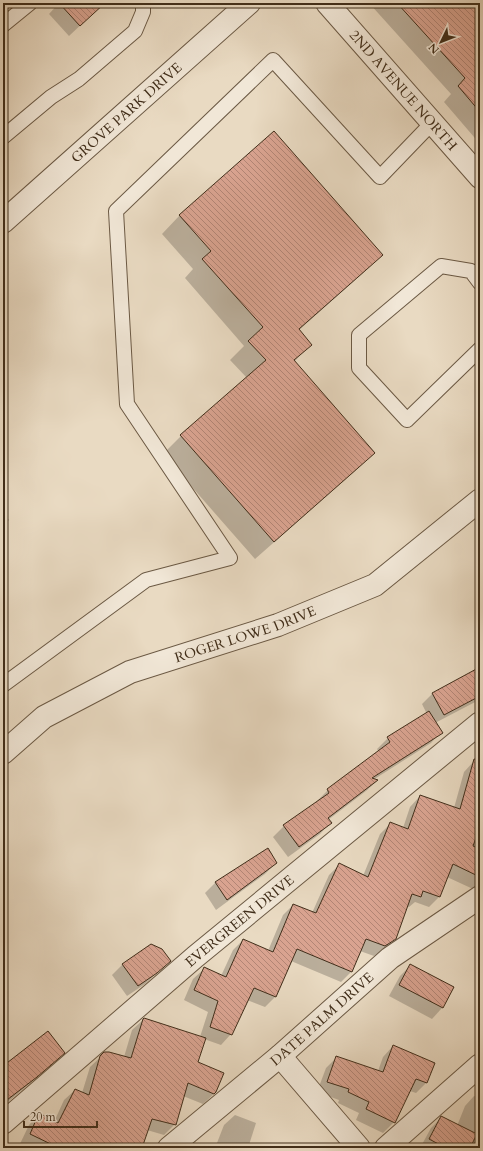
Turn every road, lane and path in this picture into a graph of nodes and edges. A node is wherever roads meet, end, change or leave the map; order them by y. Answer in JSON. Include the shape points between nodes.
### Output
{"nodes":[{"id":1,"x":30,"y":3,"type":"edge"},
{"id":2,"x":143,"y":3,"type":"edge"},
{"id":3,"x":249,"y":3,"type":"edge"},
{"id":4,"x":327,"y":3,"type":"edge"},
{"id":5,"x":3,"y":25,"type":"edge"},
{"id":6,"x":432,"y":123,"type":"junction"},
{"id":7,"x":3,"y":137,"type":"edge"},
{"id":8,"x":480,"y":177,"type":"edge"},
{"id":9,"x":3,"y":222,"type":"edge"},
{"id":10,"x":476,"y":266,"type":"edge"},
{"id":11,"x":480,"y":283,"type":"edge"},
{"id":12,"x":480,"y":349,"type":"edge"},
{"id":13,"x":480,"y":500,"type":"edge"},
{"id":14,"x":3,"y":685,"type":"edge"},
{"id":15,"x":480,"y":723,"type":"edge"},
{"id":16,"x":3,"y":753,"type":"edge"},
{"id":17,"x":480,"y":897,"type":"edge"},
{"id":18,"x":280,"y":1056,"type":"junction"},
{"id":19,"x":480,"y":1065,"type":"edge"},
{"id":20,"x":3,"y":1123,"type":"edge"},
{"id":21,"x":169,"y":1148,"type":"edge"},
{"id":22,"x":359,"y":1148,"type":"edge"},
{"id":23,"x":386,"y":1148,"type":"edge"}],
"edges":[{"from":1,"to":5,"type":"lane"},
{"from":2,"to":7,"type":"lane","via":[[143,12],[135,31],[79,79],[51,97]]},
{"from":3,"to":9,"type":"street","name":"GROVE PARK DRIVE"},
{"from":4,"to":6,"type":"street","name":"2ND AVENUE NORTH"},
{"from":6,"to":8,"type":"street","name":"2ND AVENUE NORTH"},
{"from":6,"to":14,"type":"lane","via":[[380,177],[273,60],[116,212],[127,404],[230,558],[146,580]]},
{"from":10,"to":11,"type":"lane"},
{"from":10,"to":12,"type":"lane","via":[[440,266],[359,335],[359,368],[407,420]]},
{"from":13,"to":16,"type":"street","name":"ROGER LOWE DRIVE","via":[[375,585],[278,625],[130,672],[44,717]]},
{"from":15,"to":20,"type":"street","name":"EVERGREEN DRIVE","via":[[195,957]]},
{"from":17,"to":18,"type":"street","name":"DATE PALM DRIVE","via":[[390,958]]},
{"from":18,"to":21,"type":"street","name":"DATE PALM DRIVE"},
{"from":18,"to":22,"type":"street"},
{"from":19,"to":23,"type":"street"}]}
